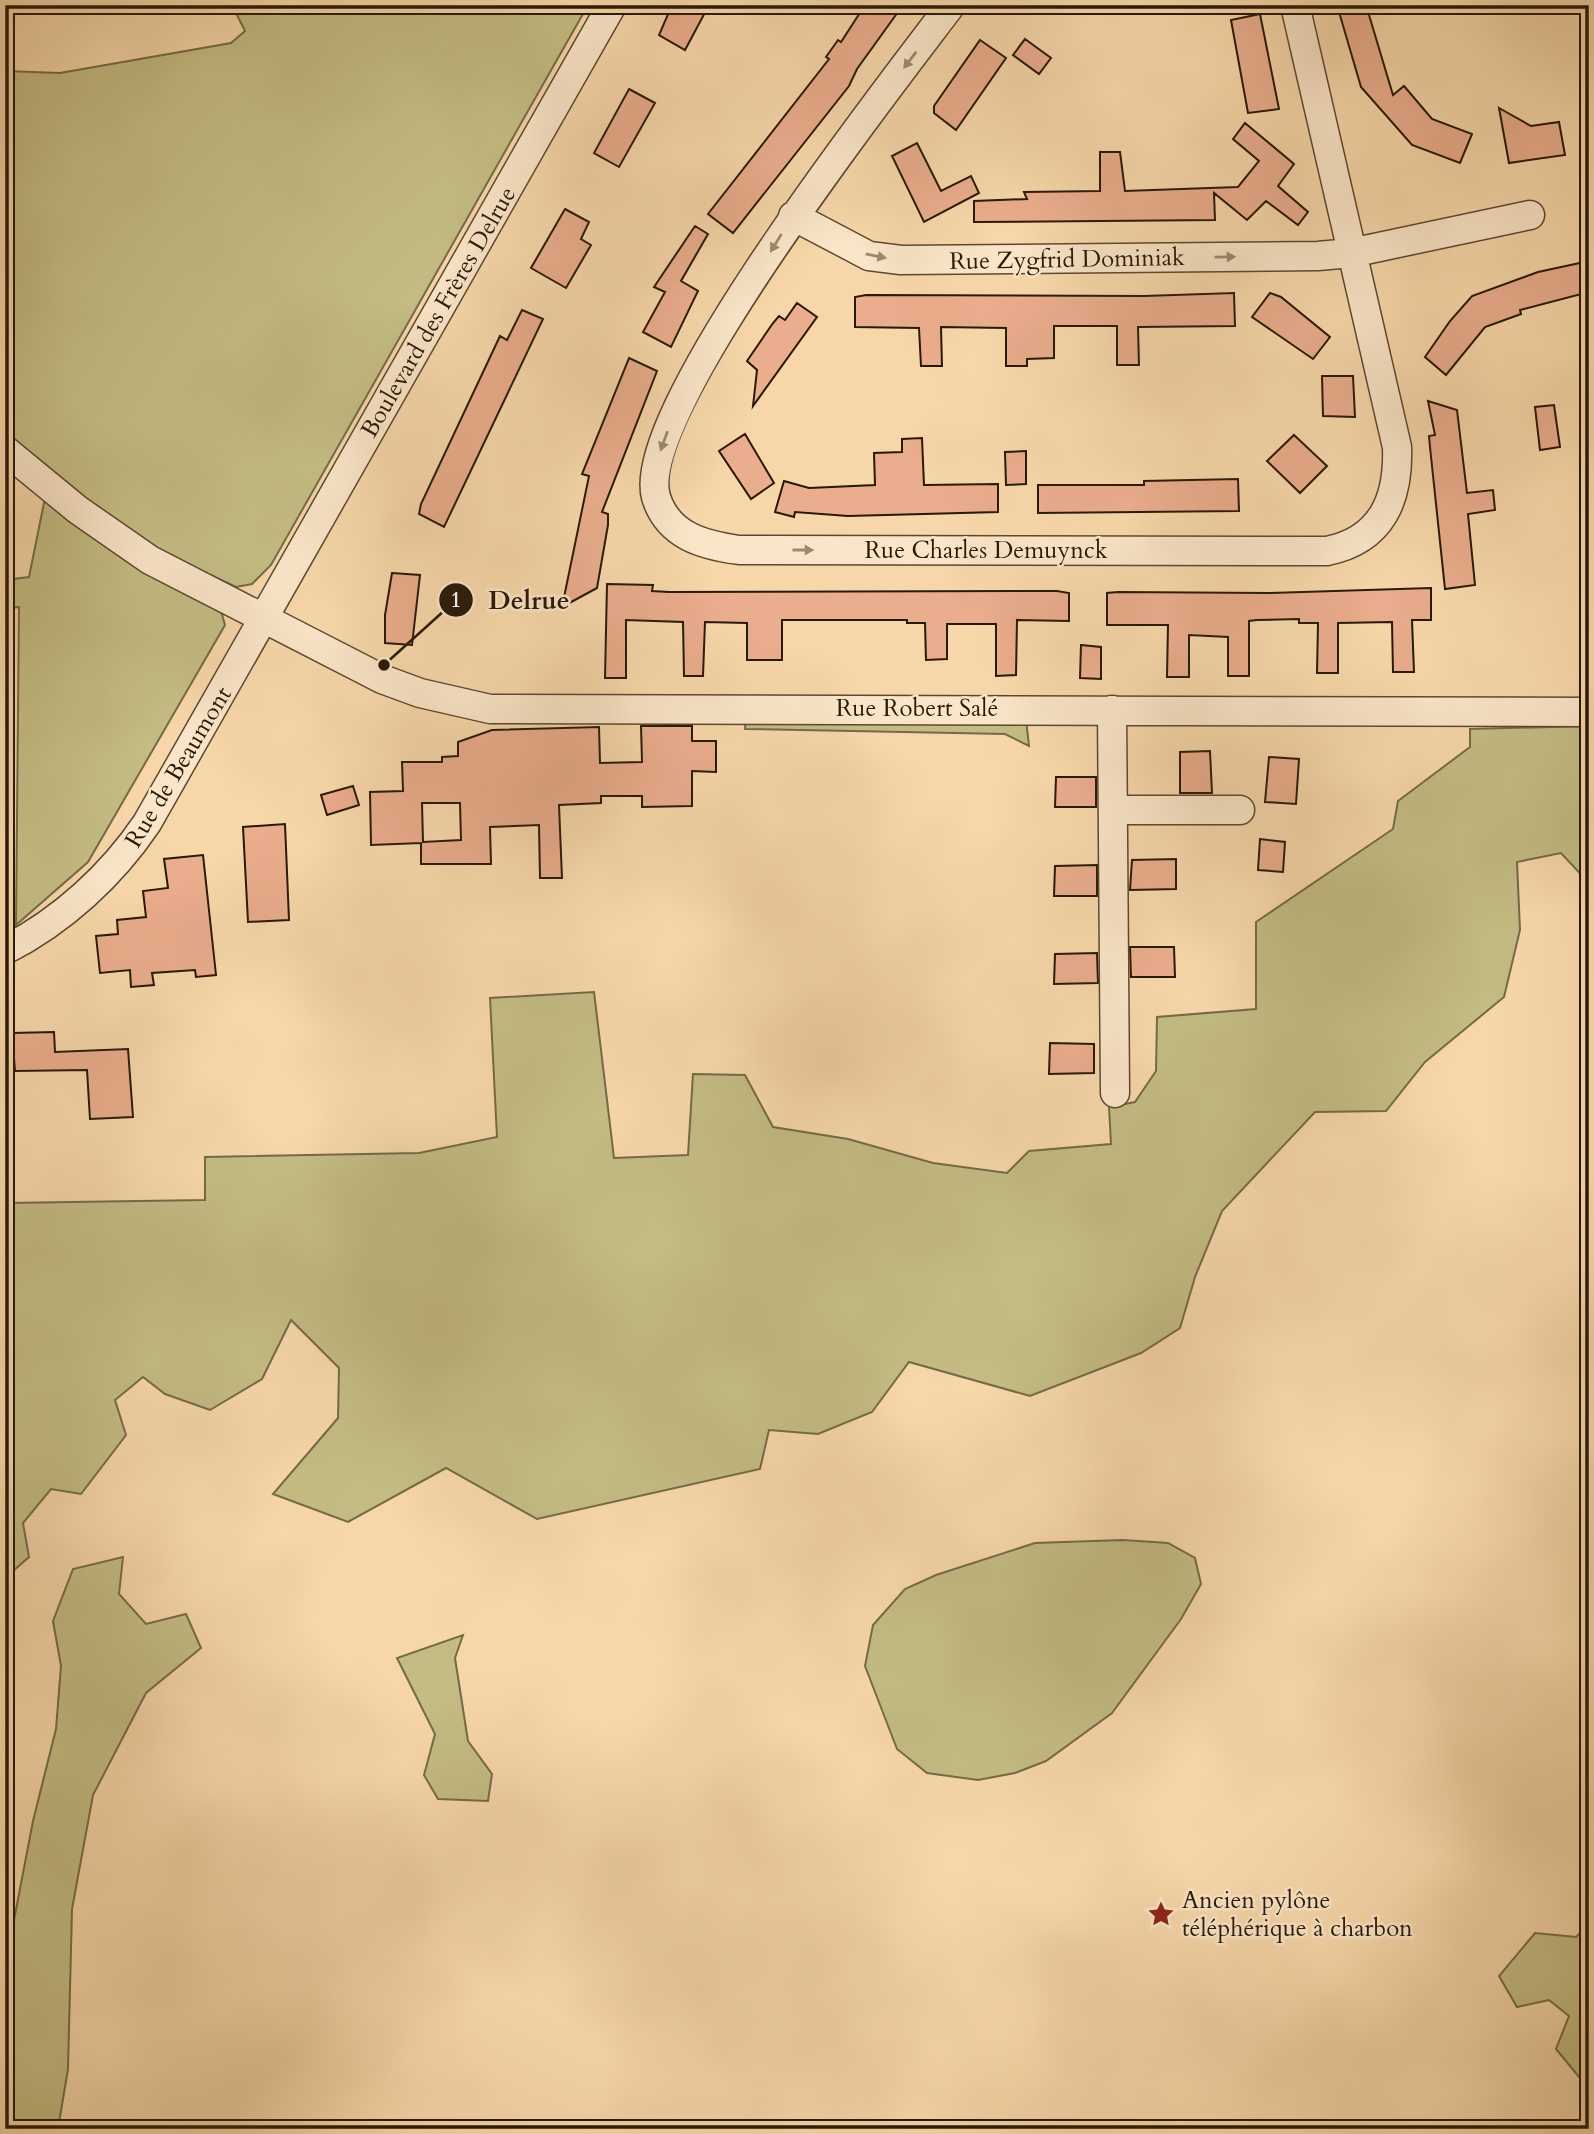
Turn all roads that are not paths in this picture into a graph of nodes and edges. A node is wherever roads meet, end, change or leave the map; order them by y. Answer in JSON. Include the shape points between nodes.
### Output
{"nodes":[{"id":1,"x":612,"y":5,"type":"edge"},
{"id":2,"x":951,"y":5,"type":"edge"},
{"id":3,"x":1295,"y":5,"type":"edge"},
{"id":4,"x":1530,"y":215,"type":"dead end"},
{"id":5,"x":793,"y":216,"type":"junction"},
{"id":6,"x":1351,"y":253,"type":"junction"},
{"id":7,"x":5,"y":450,"type":"edge"},
{"id":8,"x":264,"y":618,"type":"junction"},
{"id":9,"x":1111,"y":710,"type":"junction"},
{"id":10,"x":1589,"y":712,"type":"edge"},
{"id":11,"x":1113,"y":810,"type":"junction"},
{"id":12,"x":1240,"y":810,"type":"dead end"},
{"id":13,"x":5,"y":950,"type":"edge"},
{"id":14,"x":1115,"y":1093,"type":"dead end"}],
"edges":[{"from":1,"to":8,"type":"street","name":"Boulevard des Frères Delrue"},
{"from":2,"to":5,"type":"street","name":"Rue Charles Demuynck","one_way":true},
{"from":3,"to":6,"type":"street","name":"Rue Charles Demuynck"},
{"from":4,"to":6,"type":"street","name":"Rue Zygfrid Dominiak"},
{"from":5,"to":6,"type":"street","name":"Rue Zygfrid Dominiak","one_way":true,"via":[[869,256],[901,260]]},
{"from":5,"to":6,"type":"street","name":"Rue Charles Demuynck","one_way":true,"via":[[704,358],[671,422],[654,472],[655,495],[663,515],[675,529],[708,546],[739,550],[1327,551],[1358,542],[1385,513],[1398,470],[1397,447]]},
{"from":7,"to":8,"type":"street","name":"Rue Robert Salé","via":[[78,510],[150,560]]},
{"from":8,"to":9,"type":"street","name":"Rue Robert Salé","via":[[382,679],[490,709]]},
{"from":8,"to":13,"type":"street","name":"Rue de Beaumont","via":[[125,856],[63,911]]},
{"from":9,"to":10,"type":"street","name":"Rue Robert Salé"},
{"from":9,"to":11,"type":"street"},
{"from":11,"to":12,"type":"street"},
{"from":11,"to":14,"type":"street"}]}
